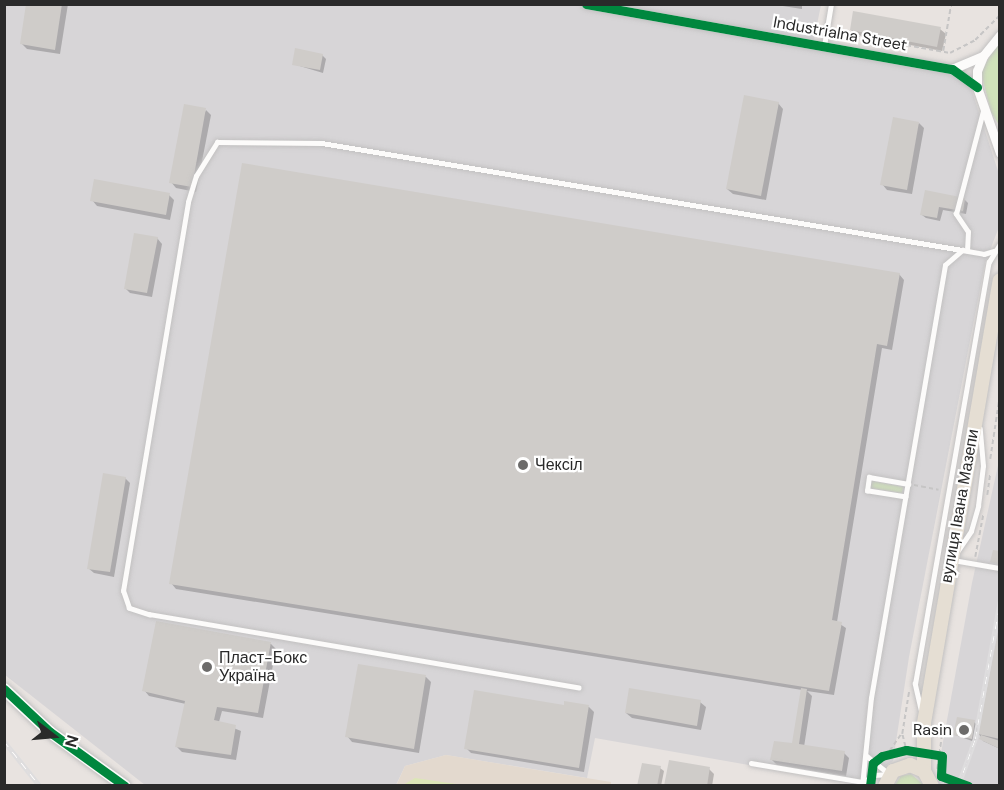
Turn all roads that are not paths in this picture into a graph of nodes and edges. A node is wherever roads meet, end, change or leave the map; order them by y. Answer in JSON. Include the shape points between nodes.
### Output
{"nodes":[{"id":1,"x":586,"y":4,"type":"edge"},
{"id":2,"x":831,"y":4,"type":"edge"},
{"id":3,"x":999,"y":35,"type":"edge"},
{"id":4,"x":824,"y":46,"type":"junction"},
{"id":5,"x":983,"y":56,"type":"junction"},
{"id":6,"x":952,"y":69,"type":"junction"},
{"id":7,"x":977,"y":87,"type":"junction"},
{"id":8,"x":984,"y":106,"type":"junction"},
{"id":9,"x":995,"y":128,"type":"edge"},
{"id":10,"x":999,"y":153,"type":"edge"},
{"id":11,"x":999,"y":244,"type":"edge"},
{"id":12,"x":965,"y":250,"type":"junction"},
{"id":13,"x":994,"y":251,"type":"junction"},
{"id":14,"x":984,"y":254,"type":"junction"},
{"id":15,"x":989,"y":262,"type":"junction"},
{"id":16,"x":999,"y":280,"type":"edge"},
{"id":17,"x":908,"y":484,"type":"junction"},
{"id":18,"x":906,"y":497,"type":"junction"},
{"id":19,"x":950,"y":560,"type":"junction"},
{"id":20,"x":999,"y":568,"type":"edge"},
{"id":21,"x":579,"y":688,"type":"dead end"},
{"id":22,"x":4,"y":689,"type":"edge"},
{"id":23,"x":923,"y":728,"type":"junction"},
{"id":24,"x":914,"y":752,"type":"junction"},
{"id":25,"x":878,"y":758,"type":"junction"},
{"id":26,"x":751,"y":763,"type":"dead end"},
{"id":27,"x":906,"y":765,"type":"junction"},
{"id":28,"x":933,"y":779,"type":"edge"},
{"id":29,"x":888,"y":780,"type":"edge"},
{"id":30,"x":862,"y":784,"type":"edge"},
{"id":31,"x":125,"y":786,"type":"edge"}],
"edges":[{"from":1,"to":4,"type":"street","name":"Industrialna Street"},
{"from":2,"to":4,"type":"lane"},
{"from":3,"to":5,"type":"street"},
{"from":4,"to":6,"type":"street","name":"Industrialna Street"},
{"from":5,"to":6,"type":"street"},
{"from":5,"to":7,"type":"street"},
{"from":6,"to":7,"type":"street","name":"Industrialna Street"},
{"from":7,"to":8,"type":"street"},
{"from":8,"to":9,"type":"street"},
{"from":8,"to":12,"type":"lane","via":[[956,214],[968,232]]},
{"from":9,"to":10,"type":"street"},
{"from":11,"to":13,"type":"lane"},
{"from":12,"to":14,"type":"lane"},
{"from":12,"to":17,"type":"lane","via":[[945,265]]},
{"from":12,"to":21,"type":"lane","via":[[322,143],[218,142],[196,176],[188,202],[123,591],[129,608],[150,615]]},
{"from":13,"to":14,"type":"lane"},
{"from":13,"to":15,"type":"lane"},
{"from":14,"to":15,"type":"lane"},
{"from":15,"to":23,"type":"lane","via":[[915,684]]},
{"from":16,"to":19,"type":"main road","name":"вулиця Івана Мазепи"},
{"from":17,"to":18,"type":"lane"},
{"from":17,"to":18,"type":"lane","via":[[869,477],[867,491]]},
{"from":18,"to":25,"type":"lane","via":[[870,708]]},
{"from":19,"to":20,"type":"lane"},
{"from":19,"to":23,"type":"main road","name":"вулиця Івана Мазепи"},
{"from":22,"to":31,"type":"street","via":[[50,732]]},
{"from":23,"to":24,"type":"main road","name":"вулиця Івана Мазепи"},
{"from":24,"to":27,"type":"main road","name":"вулиця Івана Мазепи"},
{"from":24,"to":28,"type":"main road","name":"вулиця Івана Мазепи"},
{"from":25,"to":29,"type":"lane"},
{"from":25,"to":30,"type":"lane"},
{"from":26,"to":30,"type":"lane"},
{"from":27,"to":28,"type":"main road"},
{"from":27,"to":29,"type":"main road"},
{"from":29,"to":30,"type":"lane","via":[[872,776]]}]}
